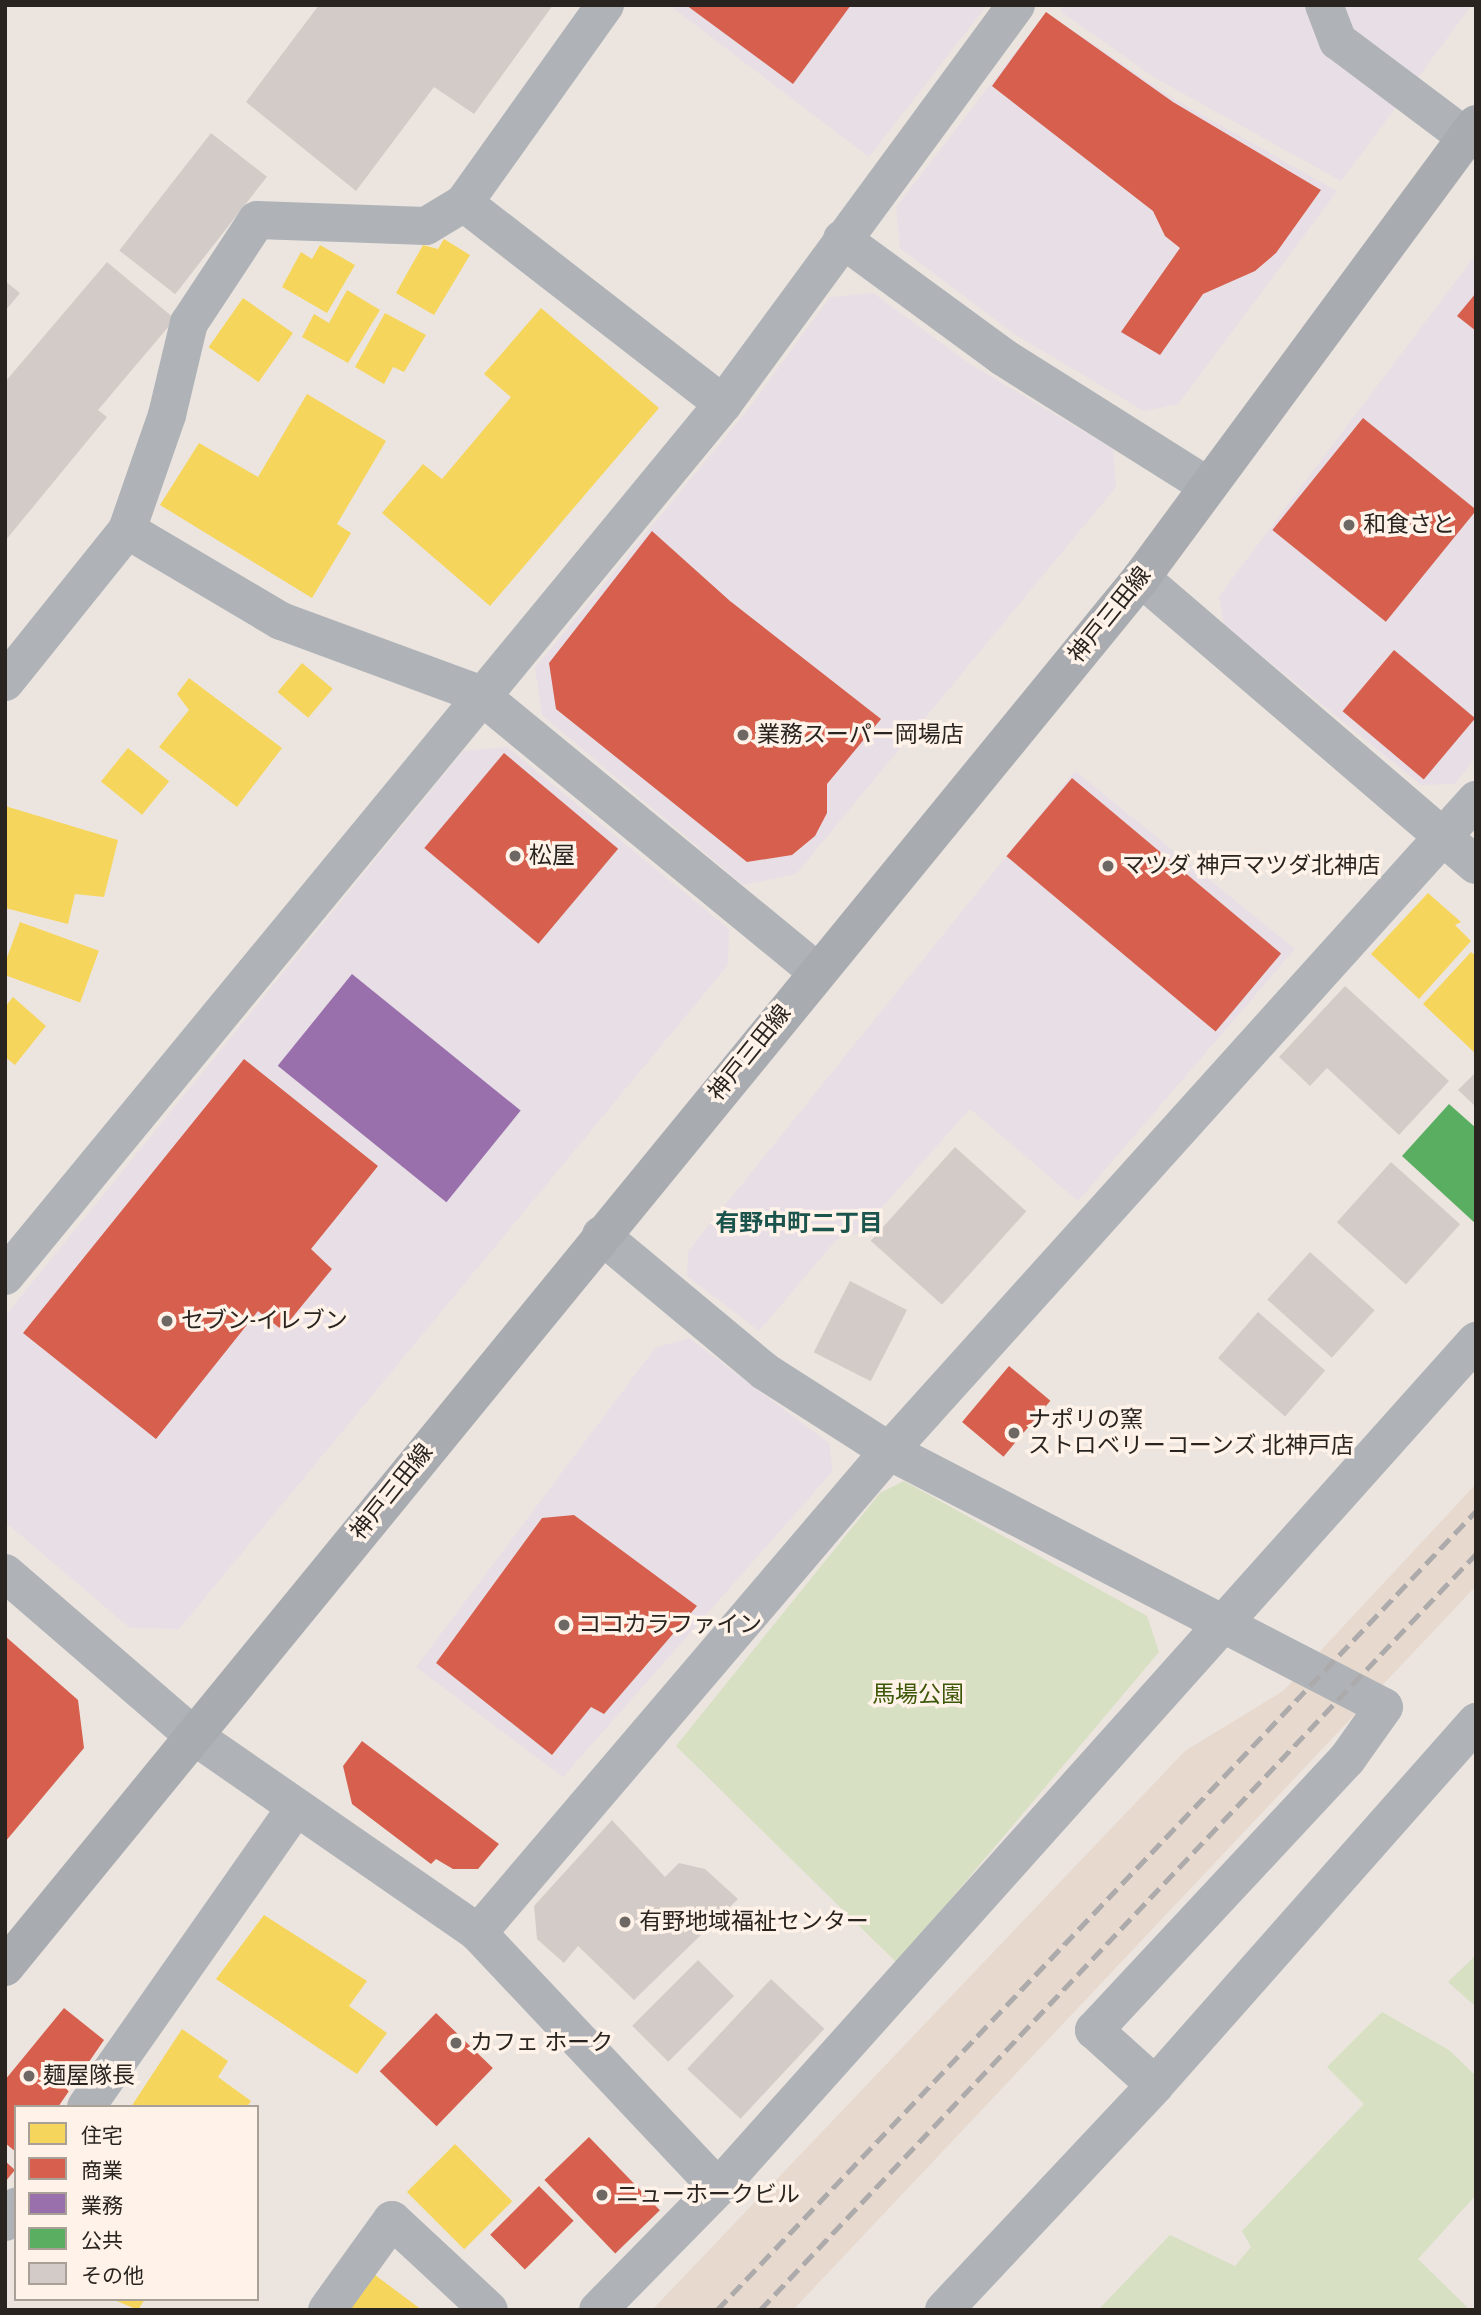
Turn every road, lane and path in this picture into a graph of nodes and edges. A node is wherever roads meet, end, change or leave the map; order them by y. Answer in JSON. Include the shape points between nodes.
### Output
{"nodes":[{"id":1,"x":604,"y":5,"type":"edge"},
{"id":2,"x":1016,"y":5,"type":"edge"},
{"id":3,"x":1324,"y":5,"type":"edge"},
{"id":4,"x":1471,"y":131,"type":"edge"},
{"id":5,"x":464,"y":203,"type":"junction"},
{"id":6,"x":842,"y":239,"type":"junction"},
{"id":7,"x":723,"y":404,"type":"junction"},
{"id":8,"x":1209,"y":486,"type":"junction"},
{"id":9,"x":127,"y":530,"type":"junction"},
{"id":10,"x":1140,"y":578,"type":"junction"},
{"id":11,"x":5,"y":682,"type":"edge"},
{"id":12,"x":479,"y":694,"type":"junction"},
{"id":13,"x":1476,"y":800,"type":"edge"},
{"id":14,"x":1444,"y":836,"type":"junction"},
{"id":15,"x":1476,"y":865,"type":"edge"},
{"id":16,"x":817,"y":972,"type":"junction"},
{"id":17,"x":601,"y":1235,"type":"junction"},
{"id":18,"x":5,"y":1276,"type":"edge"},
{"id":19,"x":1476,"y":1340,"type":"edge"},
{"id":20,"x":889,"y":1451,"type":"junction"},
{"id":21,"x":5,"y":1573,"type":"edge"},
{"id":22,"x":1216,"y":1625,"type":"junction"},
{"id":23,"x":1476,"y":1722,"type":"edge"},
{"id":24,"x":194,"y":1736,"type":"junction"},
{"id":25,"x":295,"y":1810,"type":"junction"},
{"id":26,"x":478,"y":1933,"type":"junction"},
{"id":27,"x":5,"y":1967,"type":"edge"},
{"id":28,"x":1155,"y":2085,"type":"junction"},
{"id":29,"x":87,"y":2105,"type":"edge"},
{"id":30,"x":718,"y":2188,"type":"junction"},
{"id":31,"x":327,"y":2310,"type":"edge"},
{"id":32,"x":489,"y":2310,"type":"edge"},
{"id":33,"x":598,"y":2310,"type":"edge"},
{"id":34,"x":944,"y":2310,"type":"edge"}],
"edges":[{"from":1,"to":5,"type":"street"},
{"from":2,"to":6,"type":"street"},
{"from":3,"to":4,"type":"street","via":[[1338,41]]},
{"from":4,"to":8,"type":"main road","name":"神戸三田線"},
{"from":5,"to":7,"type":"street"},
{"from":5,"to":9,"type":"street","via":[[426,226],[257,219],[189,323],[167,415]]},
{"from":6,"to":7,"type":"street"},
{"from":6,"to":8,"type":"street","via":[[1003,357]]},
{"from":7,"to":12,"type":"street"},
{"from":8,"to":10,"type":"main road","name":"神戸三田線"},
{"from":9,"to":11,"type":"street"},
{"from":9,"to":12,"type":"street","via":[[281,621]]},
{"from":10,"to":14,"type":"street"},
{"from":10,"to":16,"type":"main road","name":"神戸三田線"},
{"from":12,"to":16,"type":"street"},
{"from":12,"to":18,"type":"street"},
{"from":13,"to":14,"type":"street"},
{"from":14,"to":15,"type":"street"},
{"from":14,"to":20,"type":"street"},
{"from":16,"to":17,"type":"main road","name":"神戸三田線"},
{"from":17,"to":20,"type":"street","via":[[764,1371]]},
{"from":17,"to":24,"type":"main road","name":"神戸三田線"},
{"from":19,"to":22,"type":"street"},
{"from":20,"to":22,"type":"street"},
{"from":20,"to":26,"type":"street"},
{"from":21,"to":24,"type":"street"},
{"from":22,"to":28,"type":"street","via":[[1384,1707],[1347,1759],[1094,2031]]},
{"from":22,"to":30,"type":"street"},
{"from":23,"to":28,"type":"street"},
{"from":24,"to":25,"type":"street"},
{"from":24,"to":27,"type":"main road","name":"神戸三田線"},
{"from":25,"to":26,"type":"street"},
{"from":25,"to":29,"type":"street"},
{"from":26,"to":30,"type":"street"},
{"from":28,"to":34,"type":"street"},
{"from":30,"to":33,"type":"street"},
{"from":31,"to":32,"type":"street","via":[[393,2220]]}]}
